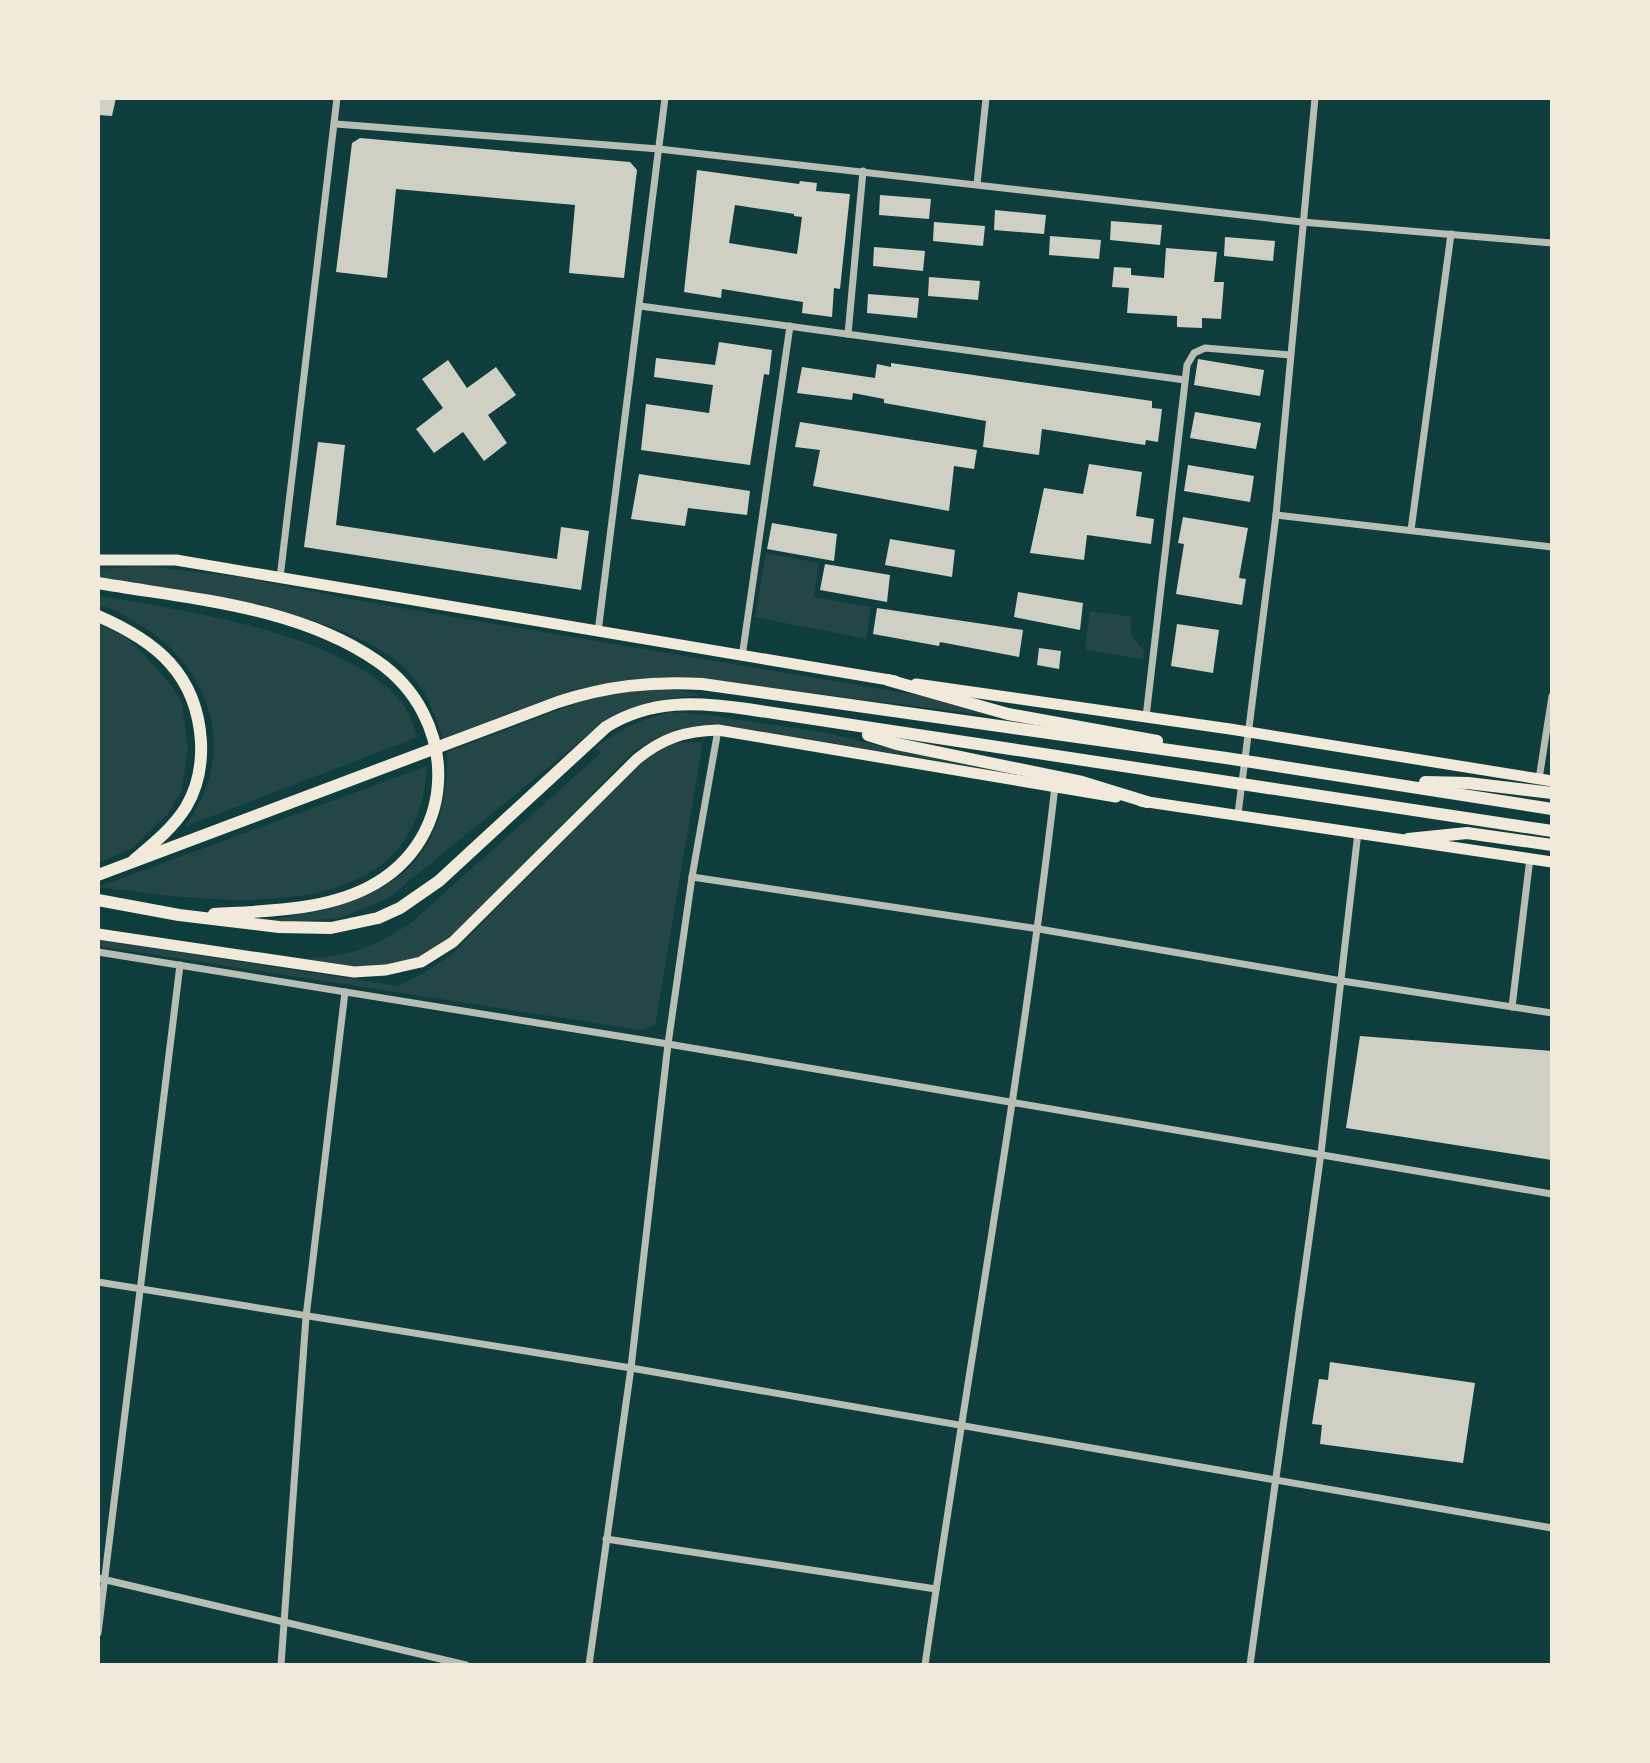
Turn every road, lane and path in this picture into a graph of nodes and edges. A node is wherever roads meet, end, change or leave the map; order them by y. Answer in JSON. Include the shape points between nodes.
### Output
{"nodes":[{"id":1,"x":337,"y":98,"type":"edge"},
{"id":2,"x":665,"y":98,"type":"edge"},
{"id":3,"x":986,"y":98,"type":"edge"},
{"id":4,"x":1315,"y":98,"type":"edge"},
{"id":5,"x":336,"y":124,"type":"junction"},
{"id":6,"x":659,"y":149,"type":"junction"},
{"id":7,"x":863,"y":171,"type":"junction"},
{"id":8,"x":977,"y":184,"type":"junction"},
{"id":9,"x":1302,"y":222,"type":"junction"},
{"id":10,"x":1451,"y":234,"type":"junction"},
{"id":11,"x":1552,"y":243,"type":"edge"},
{"id":12,"x":640,"y":306,"type":"junction"},
{"id":13,"x":790,"y":326,"type":"junction"},
{"id":14,"x":848,"y":334,"type":"junction"},
{"id":15,"x":1290,"y":355,"type":"junction"},
{"id":16,"x":1185,"y":380,"type":"junction"},
{"id":17,"x":1276,"y":515,"type":"junction"},
{"id":18,"x":1411,"y":530,"type":"junction"},
{"id":19,"x":1552,"y":547,"type":"edge"},
{"id":20,"x":98,"y":560,"type":"edge"},
{"id":21,"x":280,"y":578,"type":"junction"},
{"id":22,"x":98,"y":583,"type":"edge"},
{"id":23,"x":98,"y":616,"type":"edge"},
{"id":24,"x":598,"y":633,"type":"junction"},
{"id":25,"x":742,"y":657,"type":"junction"},
{"id":26,"x":888,"y":680,"type":"junction"},
{"id":27,"x":1552,"y":696,"type":"edge"},
{"id":28,"x":1146,"y":717,"type":"junction"},
{"id":29,"x":826,"y":722,"type":"junction"},
{"id":30,"x":718,"y":730,"type":"junction"},
{"id":31,"x":1249,"y":732,"type":"junction"},
{"id":32,"x":1226,"y":758,"type":"junction"},
{"id":33,"x":1245,"y":761,"type":"junction"},
{"id":34,"x":1539,"y":779,"type":"junction"},
{"id":35,"x":1378,"y":781,"type":"junction"},
{"id":36,"x":1552,"y":781,"type":"edge"},
{"id":37,"x":1242,"y":785,"type":"junction"},
{"id":38,"x":1055,"y":786,"type":"junction"},
{"id":39,"x":1552,"y":793,"type":"edge"},
{"id":40,"x":1147,"y":802,"type":"junction"},
{"id":41,"x":1552,"y":809,"type":"edge"},
{"id":42,"x":1238,"y":814,"type":"junction"},
{"id":43,"x":1552,"y":831,"type":"edge"},
{"id":44,"x":1358,"y":832,"type":"junction"},
{"id":45,"x":1408,"y":839,"type":"junction"},
{"id":46,"x":1552,"y":845,"type":"edge"},
{"id":47,"x":1530,"y":858,"type":"junction"},
{"id":48,"x":1552,"y":862,"type":"edge"},
{"id":49,"x":127,"y":866,"type":"junction"},
{"id":50,"x":98,"y":875,"type":"edge"},
{"id":51,"x":692,"y":877,"type":"junction"},
{"id":52,"x":98,"y":900,"type":"edge"},
{"id":53,"x":179,"y":915,"type":"junction"},
{"id":54,"x":1039,"y":929,"type":"junction"},
{"id":55,"x":98,"y":934,"type":"edge"},
{"id":56,"x":98,"y":952,"type":"edge"},
{"id":57,"x":180,"y":965,"type":"junction"},
{"id":58,"x":1342,"y":981,"type":"junction"},
{"id":59,"x":345,"y":992,"type":"junction"},
{"id":60,"x":1512,"y":1007,"type":"junction"},
{"id":61,"x":1552,"y":1013,"type":"edge"},
{"id":62,"x":668,"y":1044,"type":"junction"},
{"id":63,"x":1014,"y":1104,"type":"junction"},
{"id":64,"x":1321,"y":1153,"type":"junction"},
{"id":65,"x":1552,"y":1194,"type":"edge"},
{"id":66,"x":98,"y":1282,"type":"edge"},
{"id":67,"x":141,"y":1289,"type":"junction"},
{"id":68,"x":306,"y":1317,"type":"junction"},
{"id":69,"x":631,"y":1368,"type":"junction"},
{"id":70,"x":962,"y":1426,"type":"junction"},
{"id":71,"x":1277,"y":1481,"type":"junction"},
{"id":72,"x":1552,"y":1528,"type":"edge"},
{"id":73,"x":606,"y":1539,"type":"junction"},
{"id":74,"x":102,"y":1579,"type":"edge"},
{"id":75,"x":936,"y":1589,"type":"junction"},
{"id":76,"x":286,"y":1622,"type":"junction"},
{"id":77,"x":98,"y":1633,"type":"edge"},
{"id":78,"x":281,"y":1665,"type":"edge"},
{"id":79,"x":466,"y":1665,"type":"edge"},
{"id":80,"x":589,"y":1665,"type":"edge"},
{"id":81,"x":925,"y":1665,"type":"edge"},
{"id":82,"x":1250,"y":1665,"type":"edge"}],
"edges":[{"from":1,"to":5,"type":"street"},
{"from":2,"to":6,"type":"street"},
{"from":3,"to":8,"type":"street"},
{"from":4,"to":9,"type":"street"},
{"from":5,"to":6,"type":"street"},
{"from":5,"to":21,"type":"street"},
{"from":6,"to":7,"type":"street"},
{"from":6,"to":12,"type":"street"},
{"from":7,"to":8,"type":"street"},
{"from":7,"to":14,"type":"street"},
{"from":8,"to":9,"type":"street"},
{"from":9,"to":10,"type":"street"},
{"from":9,"to":15,"type":"street"},
{"from":10,"to":11,"type":"street"},
{"from":10,"to":18,"type":"street"},
{"from":12,"to":13,"type":"street"},
{"from":12,"to":24,"type":"street"},
{"from":13,"to":14,"type":"street"},
{"from":13,"to":25,"type":"street"},
{"from":14,"to":16,"type":"street"},
{"from":15,"to":16,"type":"street","via":[[1205,348],[1194,353]]},
{"from":15,"to":17,"type":"street"},
{"from":16,"to":28,"type":"street"},
{"from":17,"to":18,"type":"street"},
{"from":17,"to":31,"type":"street"},
{"from":18,"to":19,"type":"street"},
{"from":20,"to":21,"type":"main road","via":[[176,560]]},
{"from":21,"to":24,"type":"main road"},
{"from":22,"to":53,"type":"highway","via":[[265,614],[324,634],[374,659],[414,694],[439,759],[437,794],[424,834],[401,863],[369,887],[306,906]]},
{"from":23,"to":49,"type":"highway","via":[[147,642],[179,671],[200,724],[199,776],[186,807]]},
{"from":24,"to":25,"type":"main road"},
{"from":25,"to":26,"type":"main road"},
{"from":26,"to":28,"type":"main road"},
{"from":26,"to":32,"type":"highway","via":[[1008,714]]},
{"from":27,"to":34,"type":"street"},
{"from":28,"to":31,"type":"main road"},
{"from":29,"to":37,"type":"highway"},
{"from":29,"to":40,"type":"highway","via":[[897,744],[1082,782]]},
{"from":29,"to":53,"type":"highway","via":[[690,702],[635,712],[590,739],[439,881],[378,918],[310,928]]},
{"from":30,"to":38,"type":"main road"},
{"from":30,"to":51,"type":"street"},
{"from":30,"to":55,"type":"main road","via":[[674,735],[644,753],[471,926],[421,962],[354,972]]},
{"from":31,"to":33,"type":"street"},
{"from":31,"to":34,"type":"main road"},
{"from":32,"to":33,"type":"highway"},
{"from":32,"to":49,"type":"highway","via":[[702,684],[631,684],[558,702]]},
{"from":33,"to":35,"type":"highway"},
{"from":33,"to":37,"type":"street"},
{"from":34,"to":36,"type":"main road"},
{"from":35,"to":39,"type":"highway","via":[[1468,783]]},
{"from":35,"to":41,"type":"highway"},
{"from":37,"to":42,"type":"street"},
{"from":37,"to":43,"type":"highway"},
{"from":38,"to":40,"type":"main road"},
{"from":38,"to":54,"type":"street"},
{"from":40,"to":42,"type":"main road"},
{"from":42,"to":44,"type":"main road"},
{"from":44,"to":45,"type":"main road"},
{"from":44,"to":58,"type":"street"},
{"from":45,"to":46,"type":"highway","via":[[1467,833]]},
{"from":45,"to":47,"type":"main road"},
{"from":47,"to":48,"type":"main road"},
{"from":47,"to":60,"type":"street"},
{"from":49,"to":50,"type":"highway"},
{"from":51,"to":54,"type":"street"},
{"from":51,"to":62,"type":"street"},
{"from":52,"to":53,"type":"highway"},
{"from":54,"to":58,"type":"street"},
{"from":54,"to":63,"type":"street"},
{"from":56,"to":57,"type":"street"},
{"from":57,"to":59,"type":"street"},
{"from":57,"to":67,"type":"street"},
{"from":58,"to":60,"type":"street"},
{"from":58,"to":64,"type":"street"},
{"from":59,"to":62,"type":"street"},
{"from":59,"to":68,"type":"street"},
{"from":60,"to":61,"type":"street"},
{"from":62,"to":63,"type":"street"},
{"from":62,"to":69,"type":"street"},
{"from":63,"to":64,"type":"street"},
{"from":63,"to":70,"type":"street"},
{"from":64,"to":65,"type":"street"},
{"from":64,"to":71,"type":"street"},
{"from":66,"to":67,"type":"street"},
{"from":67,"to":68,"type":"street"},
{"from":67,"to":74,"type":"street"},
{"from":68,"to":69,"type":"street"},
{"from":68,"to":76,"type":"street"},
{"from":69,"to":70,"type":"street"},
{"from":69,"to":73,"type":"street"},
{"from":70,"to":71,"type":"street"},
{"from":70,"to":75,"type":"street"},
{"from":71,"to":72,"type":"street"},
{"from":71,"to":82,"type":"street"},
{"from":73,"to":75,"type":"street"},
{"from":73,"to":80,"type":"street"},
{"from":74,"to":76,"type":"street"},
{"from":74,"to":77,"type":"street"},
{"from":75,"to":81,"type":"street"},
{"from":76,"to":78,"type":"street"},
{"from":76,"to":79,"type":"street"}]}
